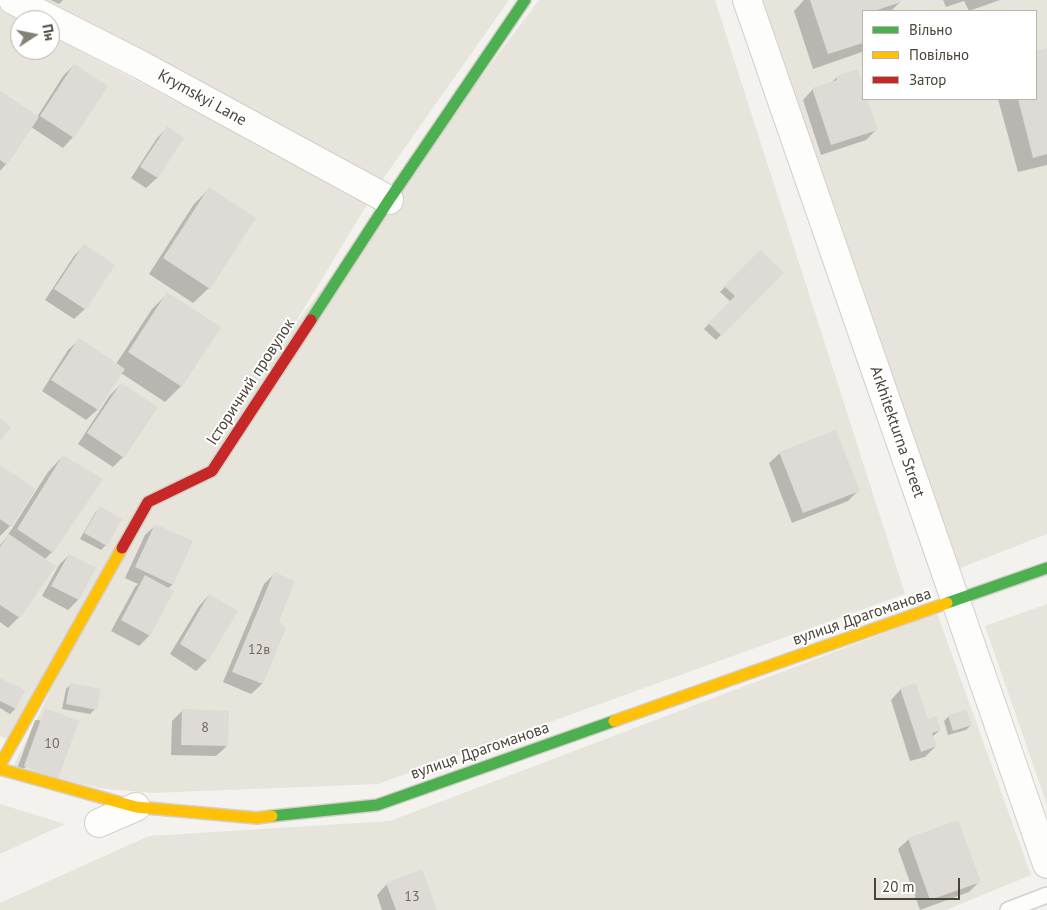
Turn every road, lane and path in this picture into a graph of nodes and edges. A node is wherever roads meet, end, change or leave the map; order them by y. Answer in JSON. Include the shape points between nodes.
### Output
{"nodes":[{"id":1,"x":13,"y":0,"type":"edge"},
{"id":2,"x":525,"y":0,"type":"edge"},
{"id":3,"x":746,"y":0,"type":"edge"},
{"id":4,"x":389,"y":200,"type":"junction"},
{"id":5,"x":1047,"y":568,"type":"edge"},
{"id":6,"x":956,"y":601,"type":"junction"},
{"id":7,"x":0,"y":765,"type":"edge"},
{"id":8,"x":0,"y":770,"type":"edge"},
{"id":9,"x":136,"y":808,"type":"junction"},
{"id":10,"x":99,"y":823,"type":"dead end"},
{"id":11,"x":1047,"y":864,"type":"edge"},
{"id":12,"x":1047,"y":896,"type":"edge"},
{"id":13,"x":1008,"y":910,"type":"edge"}],
"edges":[{"from":1,"to":4,"type":"street","name":"Krymskyi Lane","via":[[141,65]]},
{"from":2,"to":4,"type":"street","name":"Історичний провулок"},
{"from":3,"to":6,"type":"street","name":"Arkhitekturna Street"},
{"from":4,"to":7,"type":"street","name":"Історичний провулок","via":[[212,471],[148,502]]},
{"from":5,"to":6,"type":"street","name":"вулиця Драгоманова"},
{"from":6,"to":9,"type":"street","name":"вулиця Драгоманова","via":[[377,805],[256,818]]},
{"from":6,"to":11,"type":"street","name":"Arkhitekturna Street"},
{"from":8,"to":9,"type":"street","name":"вулиця Драгоманова"},
{"from":9,"to":10,"type":"street"},
{"from":12,"to":13,"type":"lane"}]}
